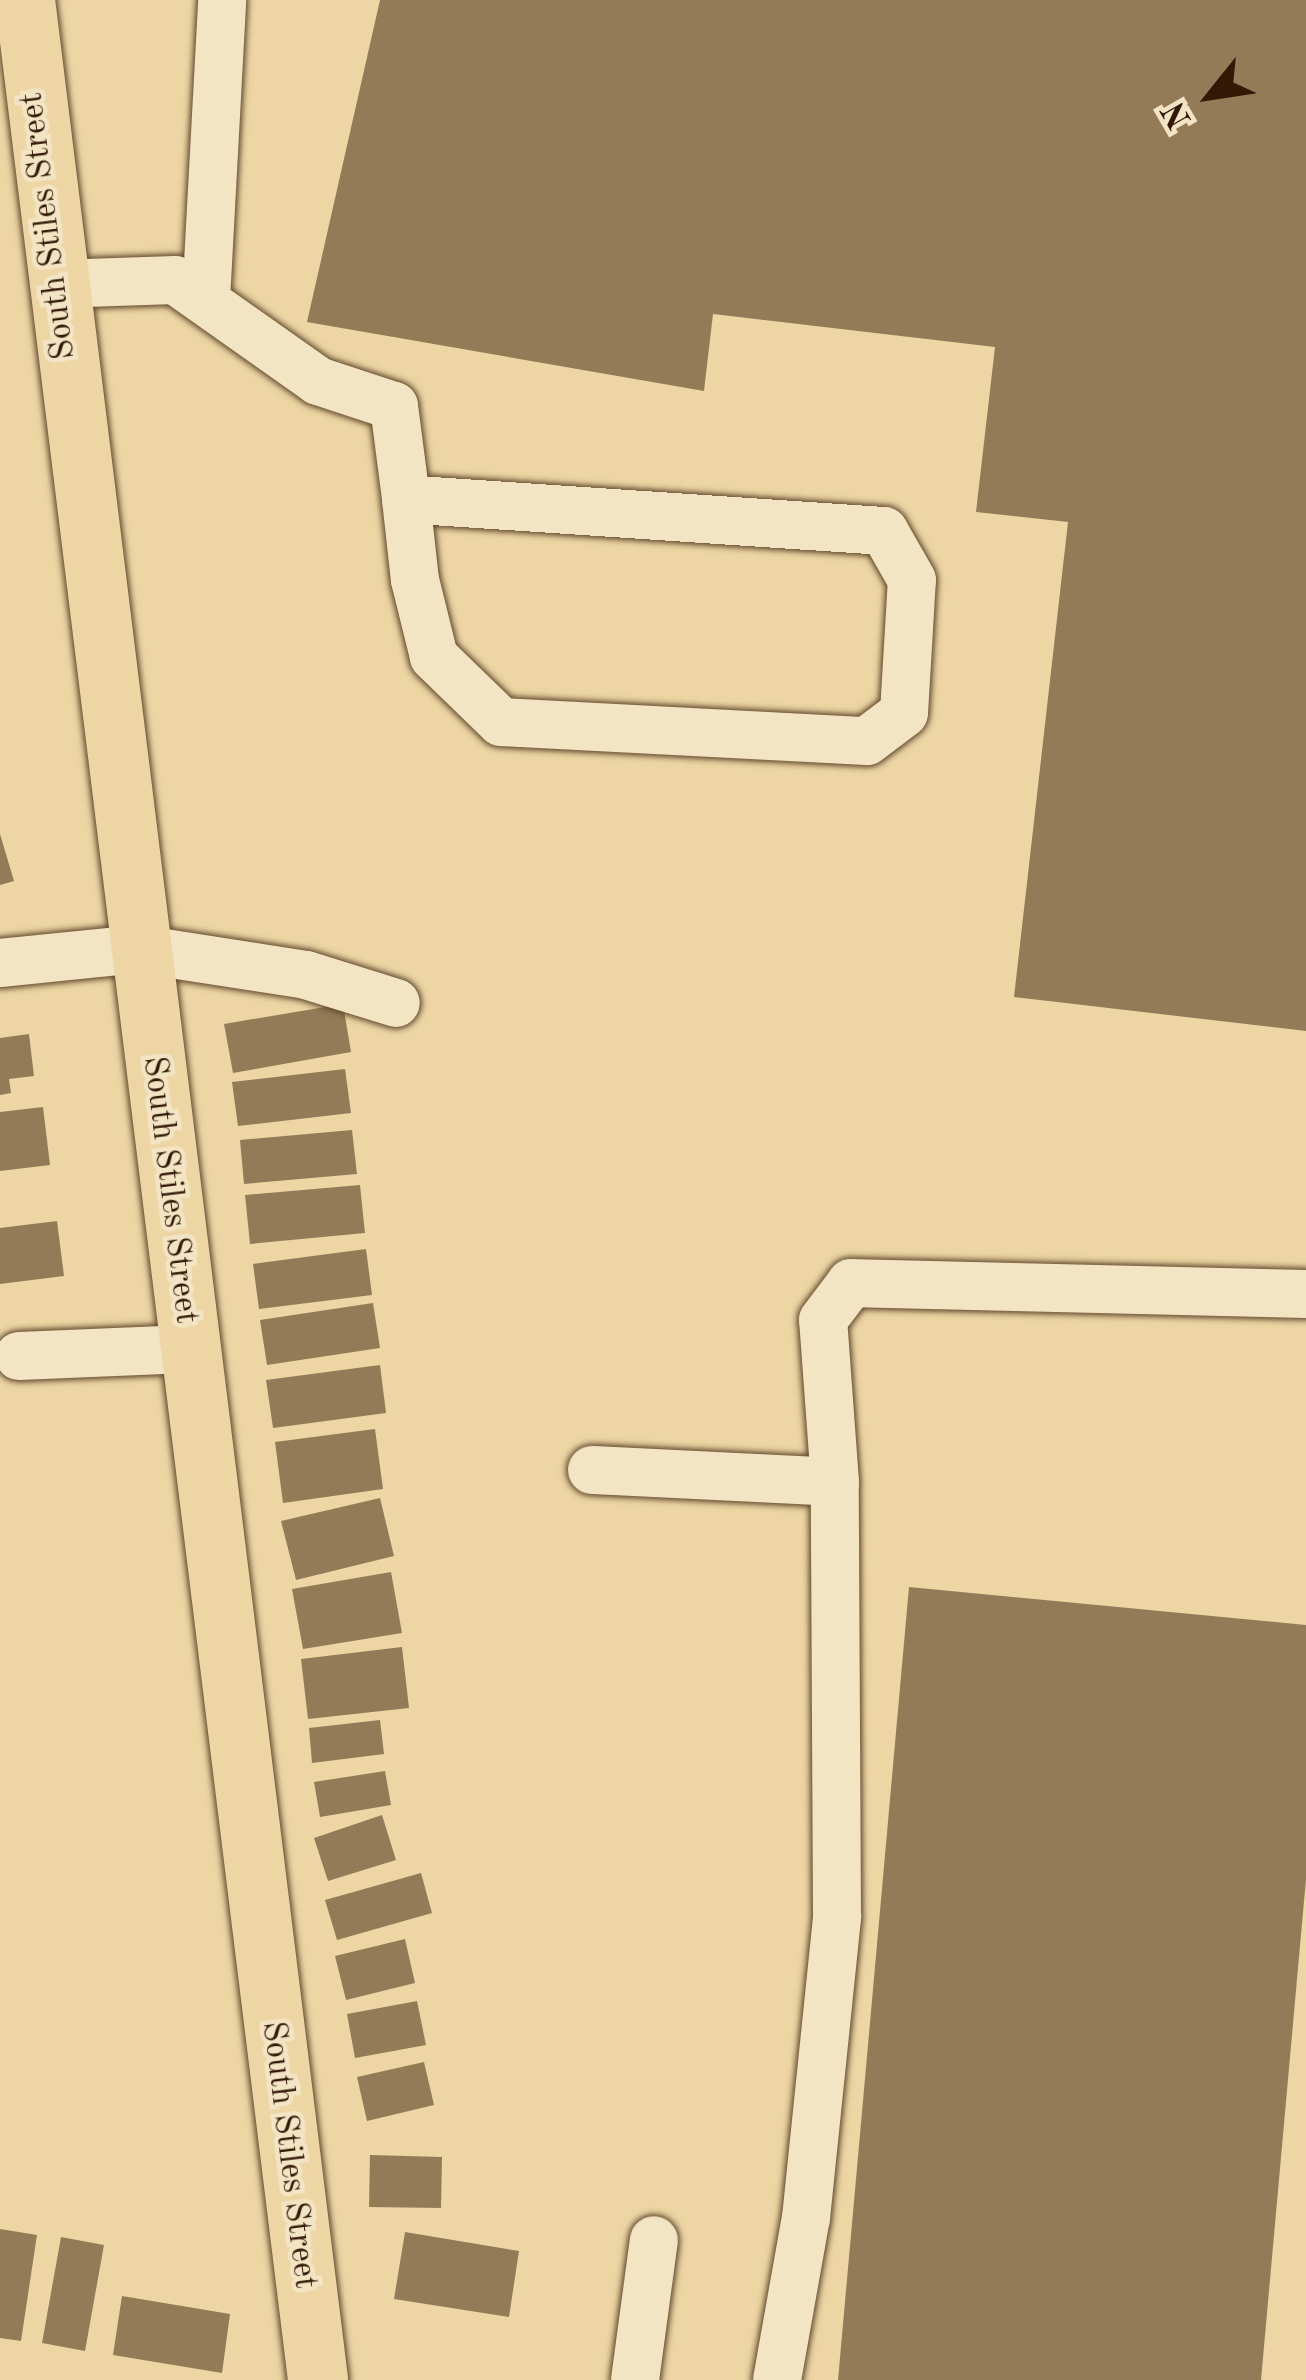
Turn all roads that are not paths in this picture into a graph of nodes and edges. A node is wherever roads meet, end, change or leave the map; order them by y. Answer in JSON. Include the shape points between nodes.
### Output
{"nodes":[{"id":1,"x":25,"y":0,"type":"edge"},
{"id":2,"x":222,"y":0,"type":"edge"},
{"id":3,"x":56,"y":284,"type":"junction"},
{"id":4,"x":206,"y":300,"type":"junction"},
{"id":5,"x":406,"y":500,"type":"junction"},
{"id":6,"x":139,"y":949,"type":"junction"},
{"id":7,"x":0,"y":963,"type":"edge"},
{"id":8,"x":396,"y":1003,"type":"dead end"},
{"id":9,"x":1306,"y":1294,"type":"edge"},
{"id":10,"x":188,"y":1348,"type":"junction"},
{"id":11,"x":19,"y":1355,"type":"dead end"},
{"id":12,"x":592,"y":1470,"type":"dead end"},
{"id":13,"x":835,"y":1482,"type":"junction"},
{"id":14,"x":654,"y":2240,"type":"dead end"},
{"id":15,"x":318,"y":2380,"type":"edge"},
{"id":16,"x":634,"y":2380,"type":"edge"},
{"id":17,"x":777,"y":2380,"type":"edge"}],
"edges":[{"from":1,"to":3,"type":"main road","name":"South Stiles Street"},
{"from":2,"to":4,"type":"street"},
{"from":3,"to":4,"type":"street","via":[[176,280]]},
{"from":3,"to":6,"type":"main road","name":"South Stiles Street"},
{"from":4,"to":5,"type":"street","via":[[318,381],[394,406]]},
{"from":5,"to":5,"type":"street","via":[[434,657],[501,722],[867,741],[904,713],[912,580],[884,531]]},
{"from":6,"to":7,"type":"street"},
{"from":6,"to":8,"type":"street","via":[[306,976]]},
{"from":6,"to":10,"type":"main road","name":"South Stiles Street"},
{"from":9,"to":13,"type":"street","via":[[851,1283],[824,1321]]},
{"from":10,"to":11,"type":"street"},
{"from":10,"to":15,"type":"main road","name":"South Stiles Street"},
{"from":12,"to":13,"type":"street"},
{"from":13,"to":17,"type":"street","via":[[837,1917],[806,2218]]},
{"from":14,"to":16,"type":"street"}]}
